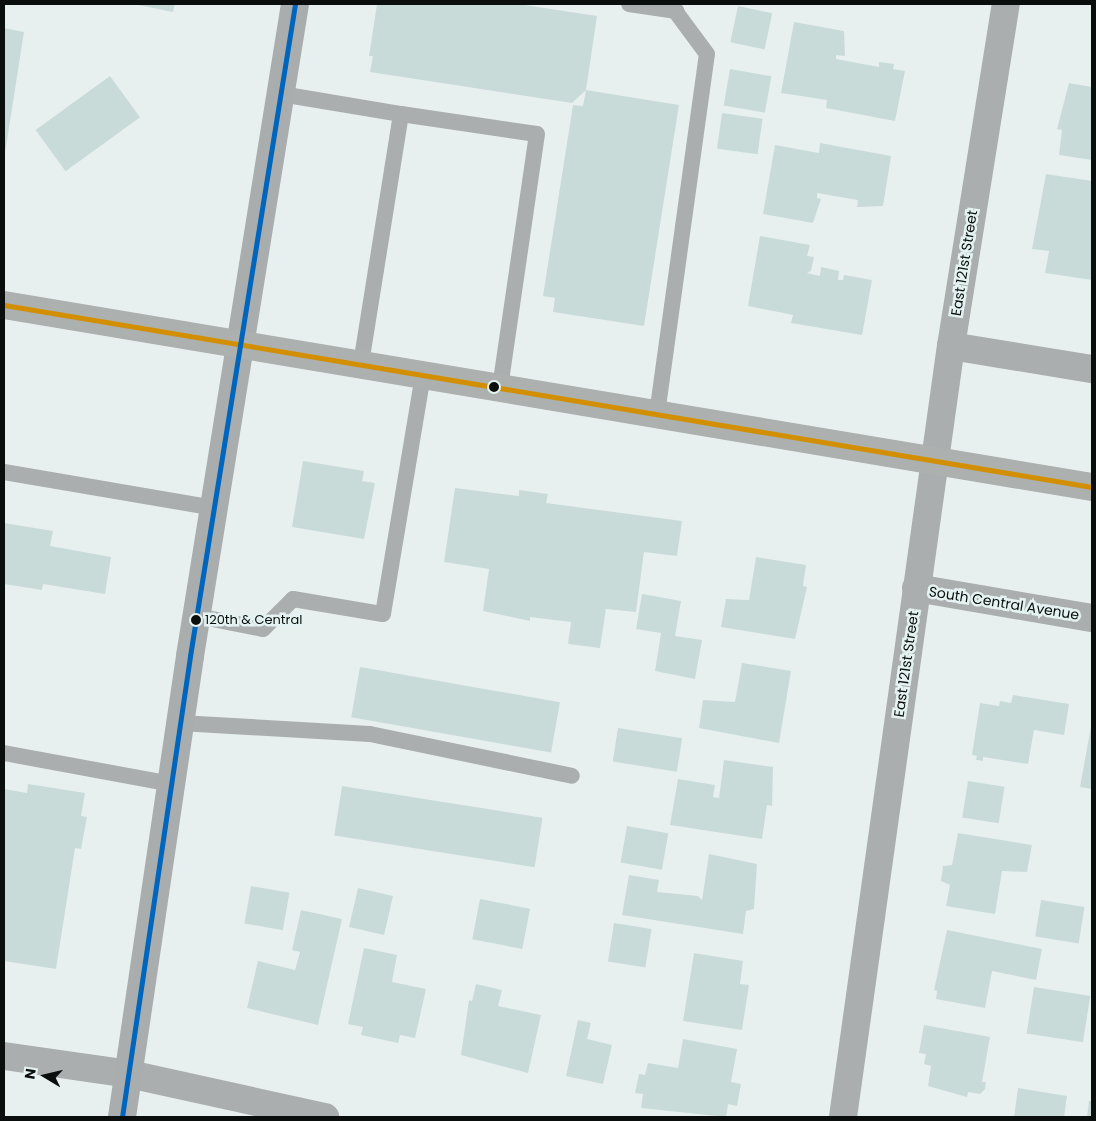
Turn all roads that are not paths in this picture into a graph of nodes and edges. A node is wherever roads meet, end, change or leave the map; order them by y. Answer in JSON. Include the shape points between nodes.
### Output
{"nodes":[{"id":1,"x":295,"y":4,"type":"edge"},
{"id":2,"x":630,"y":4,"type":"edge"},
{"id":3,"x":1006,"y":4,"type":"edge"},
{"id":4,"x":673,"y":7,"type":"edge"},
{"id":5,"x":281,"y":94,"type":"junction"},
{"id":6,"x":401,"y":114,"type":"junction"},
{"id":7,"x":4,"y":305,"type":"edge"},
{"id":8,"x":241,"y":342,"type":"junction"},
{"id":9,"x":951,"y":346,"type":"junction"},
{"id":10,"x":361,"y":364,"type":"junction"},
{"id":11,"x":1092,"y":369,"type":"edge"},
{"id":12,"x":423,"y":374,"type":"junction"},
{"id":13,"x":500,"y":387,"type":"junction"},
{"id":14,"x":657,"y":414,"type":"junction"},
{"id":15,"x":934,"y":461,"type":"junction"},
{"id":16,"x":4,"y":472,"type":"edge"},
{"id":17,"x":1092,"y":487,"type":"edge"},
{"id":18,"x":214,"y":508,"type":"junction"},
{"id":19,"x":916,"y":588,"type":"junction"},
{"id":20,"x":196,"y":616,"type":"junction"},
{"id":21,"x":1092,"y":618,"type":"edge"},
{"id":22,"x":180,"y":723,"type":"junction"},
{"id":23,"x":4,"y":752,"type":"edge"},
{"id":24,"x":572,"y":776,"type":"dead end"},
{"id":25,"x":171,"y":784,"type":"junction"},
{"id":26,"x":4,"y":1056,"type":"edge"},
{"id":27,"x":129,"y":1074,"type":"junction"},
{"id":28,"x":122,"y":1117,"type":"edge"},
{"id":29,"x":325,"y":1117,"type":"edge"},
{"id":30,"x":843,"y":1117,"type":"edge"}],
"edges":[{"from":1,"to":5,"type":"street"},
{"from":2,"to":4,"type":"lane"},
{"from":3,"to":9,"type":"street","name":"East 121st Street"},
{"from":4,"to":14,"type":"lane","via":[[707,54]]},
{"from":5,"to":6,"type":"lane"},
{"from":5,"to":8,"type":"street"},
{"from":6,"to":10,"type":"lane"},
{"from":6,"to":13,"type":"lane","via":[[537,134]]},
{"from":7,"to":8,"type":"main road"},
{"from":8,"to":10,"type":"main road"},
{"from":8,"to":18,"type":"street"},
{"from":9,"to":11,"type":"street"},
{"from":9,"to":15,"type":"street","name":"East 121st Street"},
{"from":10,"to":12,"type":"main road"},
{"from":12,"to":13,"type":"main road"},
{"from":12,"to":20,"type":"lane","via":[[383,614],[292,599],[263,629]]},
{"from":13,"to":14,"type":"main road"},
{"from":14,"to":15,"type":"main road"},
{"from":15,"to":17,"type":"main road"},
{"from":15,"to":19,"type":"street","name":"East 121st Street"},
{"from":16,"to":18,"type":"lane"},
{"from":18,"to":20,"type":"street"},
{"from":19,"to":21,"type":"street","name":"South Central Avenue"},
{"from":19,"to":30,"type":"street","name":"East 121st Street"},
{"from":20,"to":22,"type":"street"},
{"from":22,"to":24,"type":"lane","via":[[370,734]]},
{"from":22,"to":25,"type":"street"},
{"from":23,"to":25,"type":"lane"},
{"from":25,"to":27,"type":"street"},
{"from":26,"to":27,"type":"street"},
{"from":27,"to":28,"type":"street"},
{"from":27,"to":29,"type":"street"}]}
